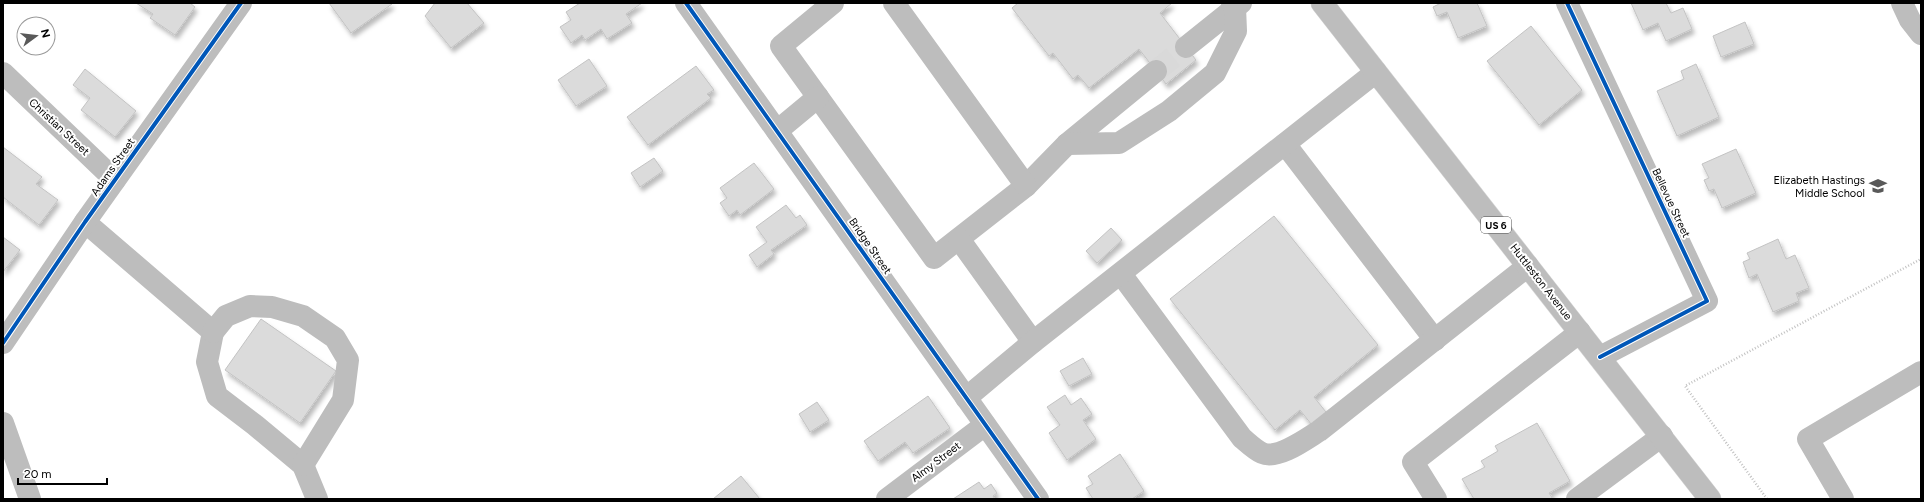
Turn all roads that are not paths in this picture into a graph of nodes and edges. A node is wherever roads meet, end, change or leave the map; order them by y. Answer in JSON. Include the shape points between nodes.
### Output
{"nodes":[{"id":1,"x":241,"y":3,"type":"edge"},
{"id":2,"x":686,"y":3,"type":"edge"},
{"id":3,"x":833,"y":3,"type":"edge"},
{"id":4,"x":1322,"y":3,"type":"edge"},
{"id":5,"x":1567,"y":3,"type":"edge"},
{"id":6,"x":1236,"y":4,"type":"edge"},
{"id":7,"x":899,"y":5,"type":"edge"},
{"id":8,"x":1186,"y":47,"type":"tunnel mouth"},
{"id":9,"x":1156,"y":71,"type":"tunnel mouth"},
{"id":10,"x":1376,"y":72,"type":"junction"},
{"id":11,"x":3,"y":73,"type":"edge"},
{"id":12,"x":818,"y":97,"type":"junction"},
{"id":13,"x":777,"y":131,"type":"junction"},
{"id":14,"x":1067,"y":144,"type":"junction"},
{"id":15,"x":1285,"y":144,"type":"junction"},
{"id":16,"x":116,"y":180,"type":"junction"},
{"id":17,"x":1026,"y":186,"type":"junction"},
{"id":18,"x":85,"y":222,"type":"junction"},
{"id":19,"x":959,"y":238,"type":"junction"},
{"id":20,"x":1528,"y":266,"type":"junction"},
{"id":21,"x":1121,"y":274,"type":"junction"},
{"id":22,"x":213,"y":332,"type":"junction"},
{"id":23,"x":1580,"y":332,"type":"junction"},
{"id":24,"x":1435,"y":340,"type":"junction"},
{"id":25,"x":1033,"y":342,"type":"junction"},
{"id":26,"x":3,"y":343,"type":"edge"},
{"id":27,"x":1600,"y":357,"type":"junction"},
{"id":28,"x":1921,"y":372,"type":"edge"},
{"id":29,"x":966,"y":398,"type":"junction"},
{"id":30,"x":3,"y":423,"type":"edge"},
{"id":31,"x":985,"y":425,"type":"junction"},
{"id":32,"x":1667,"y":442,"type":"junction"},
{"id":33,"x":9,"y":465,"type":"edge"},
{"id":34,"x":303,"y":465,"type":"junction"},
{"id":35,"x":30,"y":499,"type":"edge"},
{"id":36,"x":317,"y":499,"type":"edge"},
{"id":37,"x":887,"y":499,"type":"edge"},
{"id":38,"x":1038,"y":499,"type":"edge"},
{"id":39,"x":1436,"y":499,"type":"edge"},
{"id":40,"x":1577,"y":499,"type":"edge"},
{"id":41,"x":1710,"y":499,"type":"edge"},
{"id":42,"x":1843,"y":499,"type":"edge"}],
"edges":[{"from":1,"to":16,"type":"main road","name":"Adams Street"},
{"from":2,"to":13,"type":"main road","name":"Bridge Street"},
{"from":3,"to":12,"type":"main road","via":[[781,46]]},
{"from":4,"to":10,"type":"main road","name":"Huttleston Avenue","number":"US 6"},
{"from":5,"to":27,"type":"main road","name":"Bellevue Street","via":[[1707,301]]},
{"from":6,"to":8,"type":"main road"},
{"from":6,"to":14,"type":"main road","via":[[1236,31],[1215,73],[1169,111],[1119,143]]},
{"from":7,"to":17,"type":"main road"},
{"from":9,"to":14,"type":"main road"},
{"from":10,"to":15,"type":"main road"},
{"from":10,"to":20,"type":"main road","name":"Huttleston Avenue","number":"US 6"},
{"from":11,"to":16,"type":"main road","name":"Christian Street"},
{"from":12,"to":13,"type":"main road"},
{"from":12,"to":19,"type":"main road","via":[[934,258]]},
{"from":13,"to":29,"type":"main road","name":"Bridge Street"},
{"from":14,"to":17,"type":"main road"},
{"from":15,"to":21,"type":"main road"},
{"from":15,"to":24,"type":"main road"},
{"from":16,"to":18,"type":"main road","name":"Adams Street"},
{"from":17,"to":19,"type":"main road"},
{"from":18,"to":22,"type":"main road"},
{"from":18,"to":26,"type":"main road","name":"Adams Street"},
{"from":19,"to":25,"type":"main road"},
{"from":20,"to":23,"type":"main road","name":"Huttleston Avenue","number":"US 6"},
{"from":20,"to":24,"type":"main road"},
{"from":21,"to":24,"type":"main road","via":[[1242,438],[1263,453],[1276,453],[1292,448],[1319,431]]},
{"from":21,"to":25,"type":"main road"},
{"from":22,"to":34,"type":"main road","via":[[207,362],[217,396]]},
{"from":22,"to":34,"type":"main road","via":[[226,316],[250,306],[272,307],[303,316],[335,338],[348,360],[343,400]]},
{"from":23,"to":27,"type":"main road","name":"Huttleston Avenue","number":"US 6"},
{"from":23,"to":39,"type":"main road","via":[[1413,462]]},
{"from":25,"to":29,"type":"main road"},
{"from":27,"to":32,"type":"main road","name":"Huttleston Avenue","number":"US 6"},
{"from":28,"to":42,"type":"main road","via":[[1808,439]]},
{"from":29,"to":31,"type":"main road","name":"Bridge Street"},
{"from":30,"to":33,"type":"main road"},
{"from":31,"to":37,"type":"main road","name":"Almy Street"},
{"from":31,"to":38,"type":"main road","name":"Bridge Street"},
{"from":32,"to":40,"type":"main road"},
{"from":32,"to":41,"type":"main road","number":"US 6"},
{"from":33,"to":35,"type":"main road"},
{"from":34,"to":36,"type":"main road"}]}
